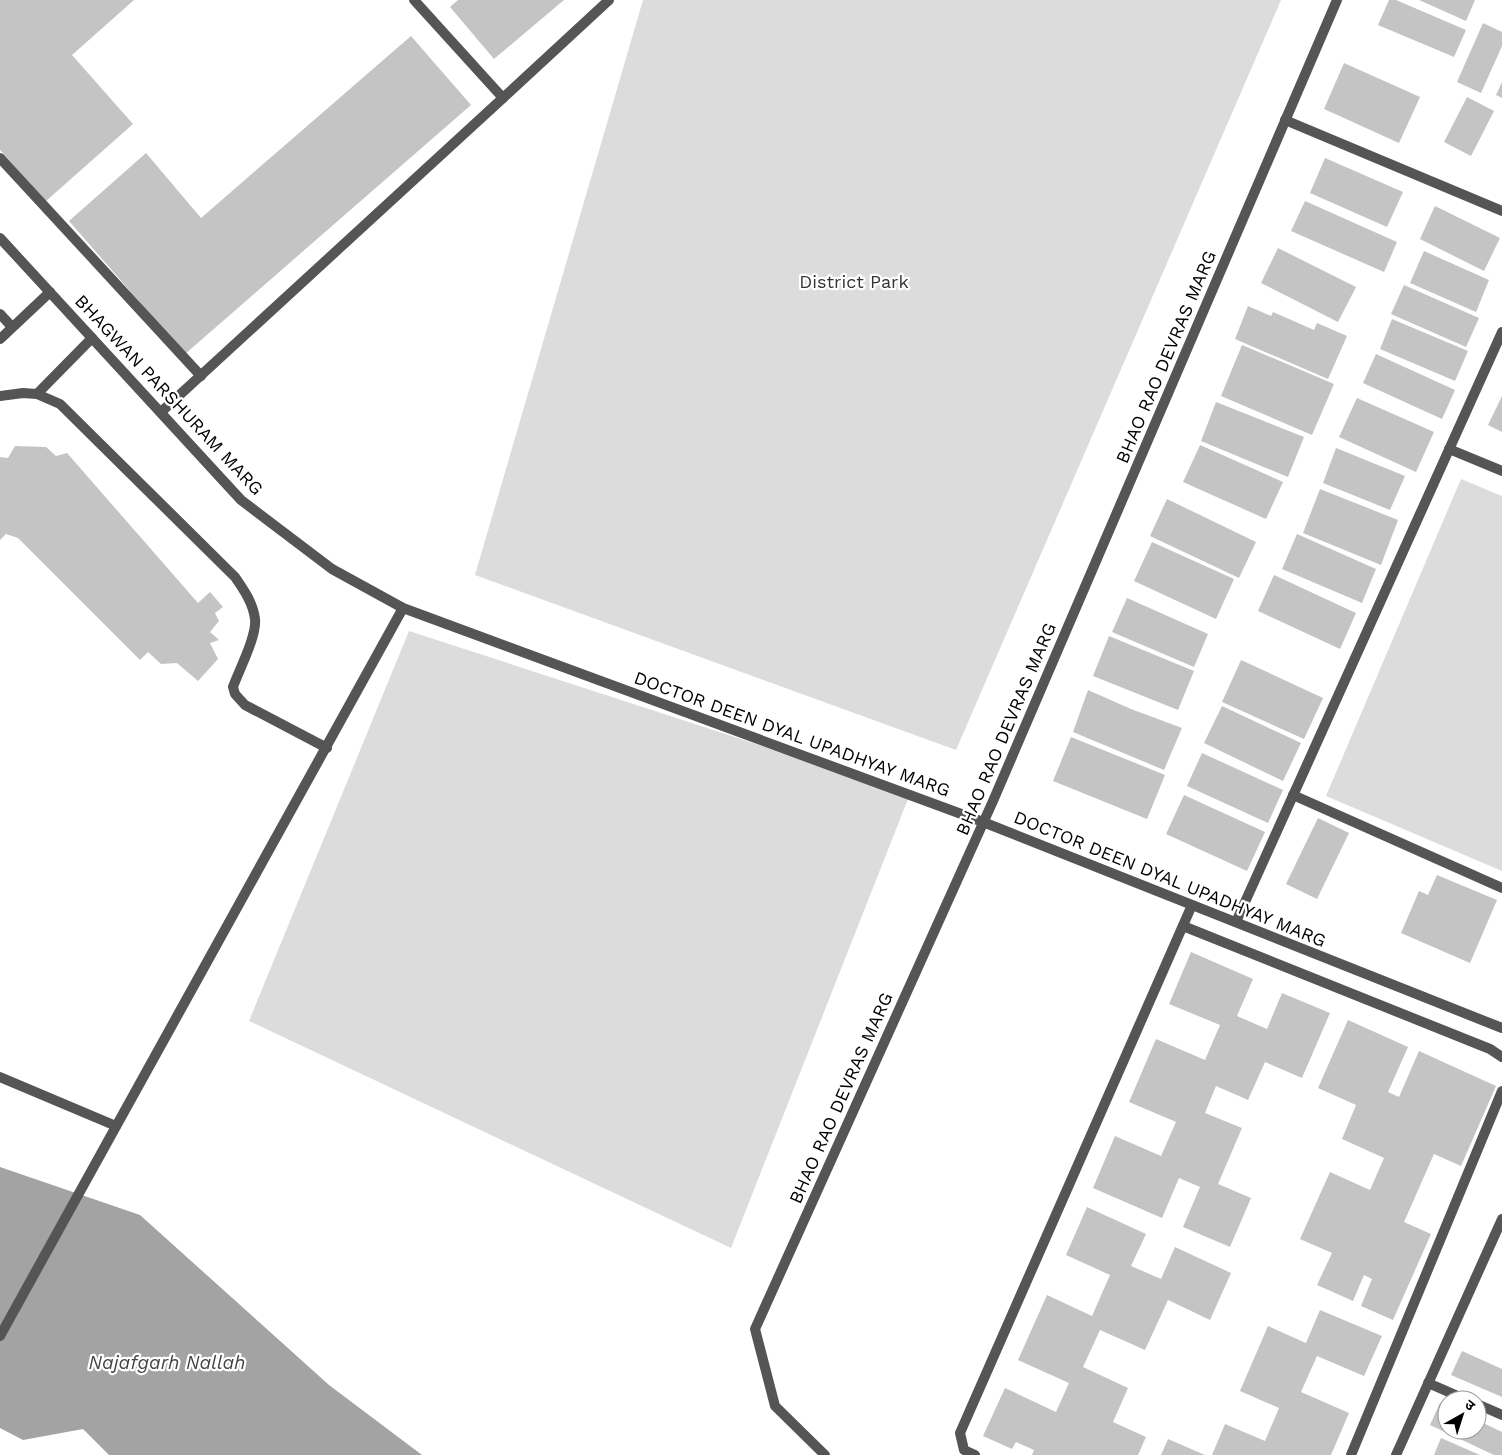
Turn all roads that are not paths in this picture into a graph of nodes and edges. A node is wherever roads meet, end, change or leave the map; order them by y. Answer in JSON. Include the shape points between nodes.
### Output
{"nodes":[{"id":1,"x":414,"y":0,"type":"edge"},
{"id":2,"x":609,"y":0,"type":"edge"},
{"id":3,"x":1337,"y":0,"type":"edge"},
{"id":4,"x":503,"y":98,"type":"junction"},
{"id":5,"x":1285,"y":120,"type":"junction"},
{"id":6,"x":0,"y":158,"type":"edge"},
{"id":7,"x":1502,"y":211,"type":"edge"},
{"id":8,"x":0,"y":238,"type":"edge"},
{"id":9,"x":50,"y":292,"type":"junction"},
{"id":10,"x":0,"y":314,"type":"edge"},
{"id":11,"x":12,"y":327,"type":"junction"},
{"id":12,"x":1502,"y":332,"type":"edge"},
{"id":13,"x":92,"y":338,"type":"junction"},
{"id":14,"x":0,"y":339,"type":"edge"},
{"id":15,"x":200,"y":376,"type":"junction"},
{"id":16,"x":37,"y":394,"type":"junction"},
{"id":17,"x":0,"y":396,"type":"edge"},
{"id":18,"x":161,"y":412,"type":"junction"},
{"id":19,"x":1449,"y":449,"type":"junction"},
{"id":20,"x":1502,"y":471,"type":"edge"},
{"id":21,"x":403,"y":608,"type":"junction"},
{"id":22,"x":327,"y":748,"type":"junction"},
{"id":23,"x":1293,"y":795,"type":"junction"},
{"id":24,"x":983,"y":822,"type":"junction"},
{"id":25,"x":1502,"y":888,"type":"edge"},
{"id":26,"x":1192,"y":905,"type":"junction"},
{"id":27,"x":1236,"y":922,"type":"junction"},
{"id":28,"x":1183,"y":926,"type":"junction"},
{"id":29,"x":1502,"y":1028,"type":"edge"},
{"id":30,"x":1502,"y":1057,"type":"edge"},
{"id":31,"x":0,"y":1076,"type":"edge"},
{"id":32,"x":1502,"y":1091,"type":"edge"},
{"id":33,"x":116,"y":1126,"type":"junction"},
{"id":34,"x":1502,"y":1219,"type":"edge"},
{"id":35,"x":1498,"y":1237,"type":"edge"},
{"id":36,"x":0,"y":1336,"type":"edge"},
{"id":37,"x":1428,"y":1383,"type":"junction"},
{"id":38,"x":1444,"y":1390,"type":"edge"},
{"id":39,"x":1487,"y":1408,"type":"edge"},
{"id":40,"x":1502,"y":1415,"type":"edge"},
{"id":41,"x":825,"y":1455,"type":"edge"},
{"id":42,"x":975,"y":1455,"type":"edge"},
{"id":43,"x":1351,"y":1455,"type":"edge"},
{"id":44,"x":1396,"y":1455,"type":"edge"}],
"edges":[{"from":1,"to":4,"type":"street"},
{"from":2,"to":4,"type":"street"},
{"from":3,"to":5,"type":"street","name":"BHAO RAO DEVRAS MARG"},
{"from":4,"to":15,"type":"street"},
{"from":5,"to":7,"type":"street"},
{"from":5,"to":24,"type":"street","name":"BHAO RAO DEVRAS MARG"},
{"from":6,"to":15,"type":"street"},
{"from":8,"to":9,"type":"street","name":"BHAGWAN PARSHURAM MARG"},
{"from":9,"to":11,"type":"street"},
{"from":9,"to":13,"type":"street","name":"BHAGWAN PARSHURAM MARG"},
{"from":10,"to":11,"type":"street"},
{"from":11,"to":14,"type":"street"},
{"from":12,"to":19,"type":"street"},
{"from":13,"to":16,"type":"street"},
{"from":13,"to":18,"type":"street","name":"BHAGWAN PARSHURAM MARG"},
{"from":15,"to":18,"type":"street"},
{"from":16,"to":17,"type":"street"},
{"from":16,"to":22,"type":"street","via":[[60,404],[245,590],[255,620],[233,687],[239,700]]},
{"from":18,"to":21,"type":"street","name":"BHAGWAN PARSHURAM MARG","via":[[242,500],[332,569]]},
{"from":19,"to":20,"type":"street"},
{"from":19,"to":23,"type":"street"},
{"from":21,"to":22,"type":"street"},
{"from":21,"to":24,"type":"street","name":"DOCTOR DEEN DYAL UPADHYAY MARG"},
{"from":22,"to":33,"type":"street"},
{"from":23,"to":25,"type":"street"},
{"from":23,"to":27,"type":"street"},
{"from":24,"to":26,"type":"street","name":"DOCTOR DEEN DYAL UPADHYAY MARG"},
{"from":24,"to":41,"type":"street","name":"BHAO RAO DEVRAS MARG","via":[[755,1329],[775,1406]]},
{"from":26,"to":27,"type":"street","name":"DOCTOR DEEN DYAL UPADHYAY MARG"},
{"from":26,"to":28,"type":"street"},
{"from":27,"to":29,"type":"street","name":"DOCTOR DEEN DYAL UPADHYAY MARG"},
{"from":28,"to":30,"type":"street","via":[[1490,1049]]},
{"from":28,"to":42,"type":"street","via":[[960,1434],[964,1450]]},
{"from":31,"to":33,"type":"street"},
{"from":32,"to":43,"type":"street"},
{"from":33,"to":36,"type":"street"},
{"from":34,"to":35,"type":"street"},
{"from":35,"to":37,"type":"street"},
{"from":37,"to":38,"type":"street"},
{"from":37,"to":44,"type":"street"},
{"from":39,"to":40,"type":"street"}]}
